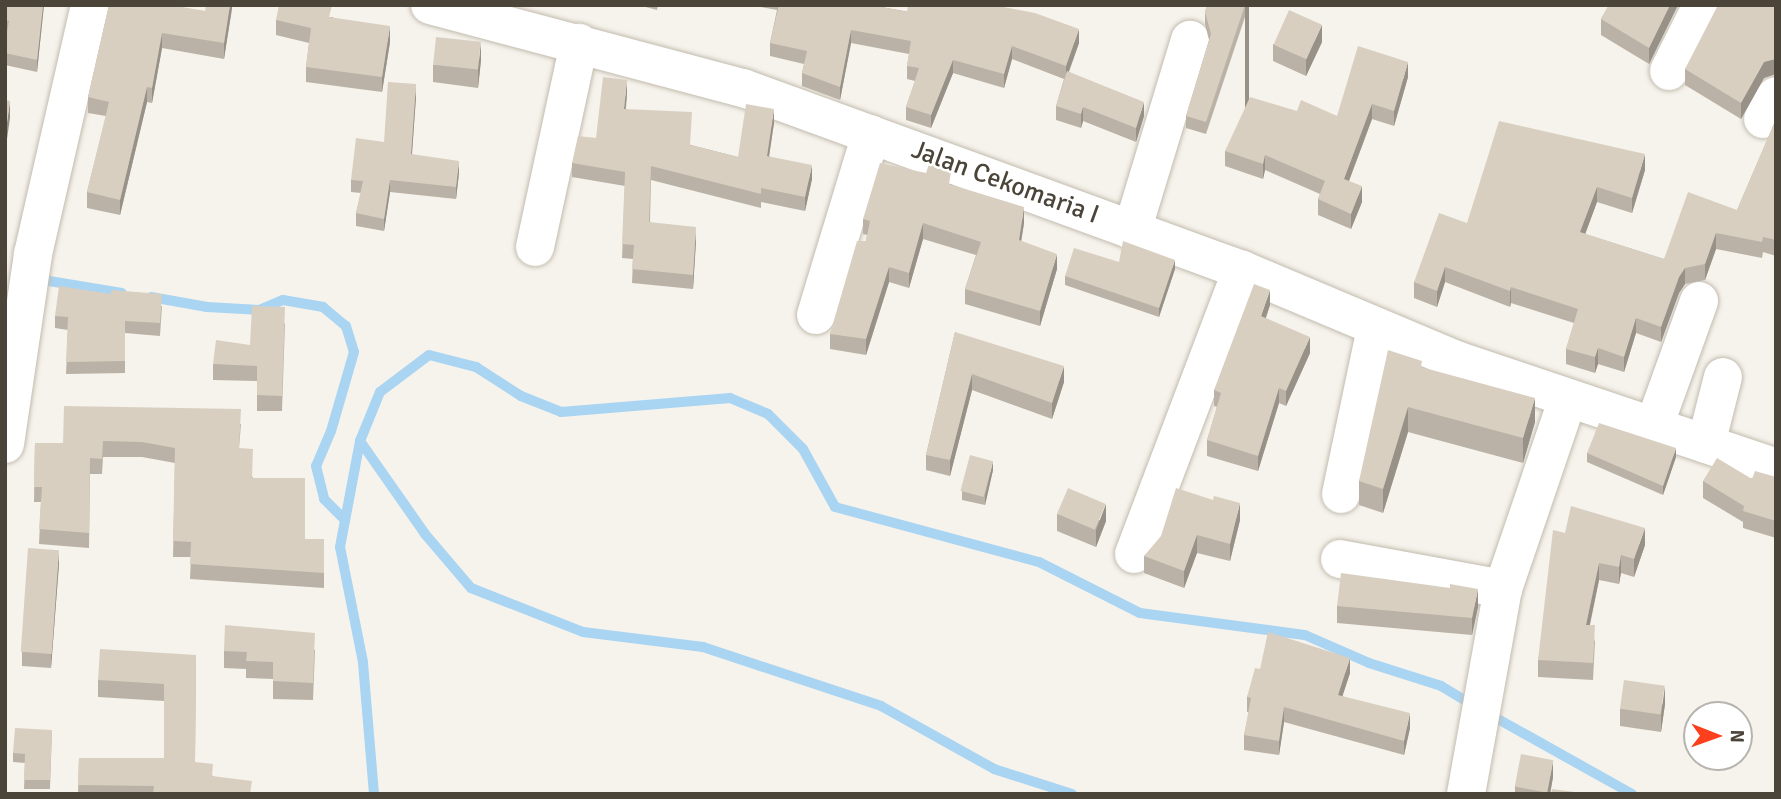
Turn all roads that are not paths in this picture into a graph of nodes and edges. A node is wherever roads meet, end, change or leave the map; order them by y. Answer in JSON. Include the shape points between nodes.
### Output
{"nodes":[{"id":1,"x":90,"y":5,"type":"edge"},
{"id":2,"x":430,"y":5,"type":"edge"},
{"id":3,"x":1702,"y":5,"type":"edge"},
{"id":4,"x":1190,"y":40,"type":"dead end"},
{"id":5,"x":579,"y":43,"type":"junction"},
{"id":6,"x":1669,"y":71,"type":"dead end"},
{"id":7,"x":872,"y":134,"type":"junction"},
{"id":8,"x":1132,"y":231,"type":"junction"},
{"id":9,"x":535,"y":247,"type":"dead end"},
{"id":10,"x":1241,"y":270,"type":"junction"},
{"id":11,"x":1699,"y":302,"type":"dead end"},
{"id":12,"x":816,"y":314,"type":"dead end"},
{"id":13,"x":1376,"y":328,"type":"junction"},
{"id":14,"x":1723,"y":377,"type":"dead end"},
{"id":15,"x":1567,"y":401,"type":"junction"},
{"id":16,"x":1653,"y":429,"type":"junction"},
{"id":17,"x":5,"y":444,"type":"edge"},
{"id":18,"x":1706,"y":444,"type":"junction"},
{"id":19,"x":1776,"y":468,"type":"edge"},
{"id":20,"x":1341,"y":494,"type":"dead end"},
{"id":21,"x":1134,"y":554,"type":"dead end"},
{"id":22,"x":1340,"y":559,"type":"dead end"},
{"id":23,"x":1503,"y":589,"type":"junction"},
{"id":24,"x":1466,"y":794,"type":"edge"}],
"edges":[{"from":1,"to":17,"type":"street","via":[[31,267]]},
{"from":2,"to":5,"type":"street","name":"Jalan Cekomaria I"},
{"from":3,"to":6,"type":"street"},
{"from":4,"to":8,"type":"street"},
{"from":5,"to":7,"type":"street","name":"Jalan Cekomaria I","via":[[743,88]]},
{"from":5,"to":9,"type":"street"},
{"from":7,"to":8,"type":"street","name":"Jalan Cekomaria I"},
{"from":7,"to":12,"type":"street"},
{"from":8,"to":10,"type":"street","name":"Jalan Cekomaria I"},
{"from":10,"to":13,"type":"street","name":"Jalan Cekomaria I"},
{"from":10,"to":21,"type":"street"},
{"from":11,"to":16,"type":"street"},
{"from":13,"to":15,"type":"street","name":"Jalan Cekomaria I"},
{"from":13,"to":20,"type":"street"},
{"from":14,"to":18,"type":"street"},
{"from":15,"to":16,"type":"street","name":"Jalan Cekomaria I"},
{"from":15,"to":23,"type":"street"},
{"from":16,"to":18,"type":"street","name":"Jalan Cekomaria I"},
{"from":18,"to":19,"type":"street","name":"Jalan Cekomaria I"},
{"from":22,"to":23,"type":"street"},
{"from":23,"to":24,"type":"street"}]}
